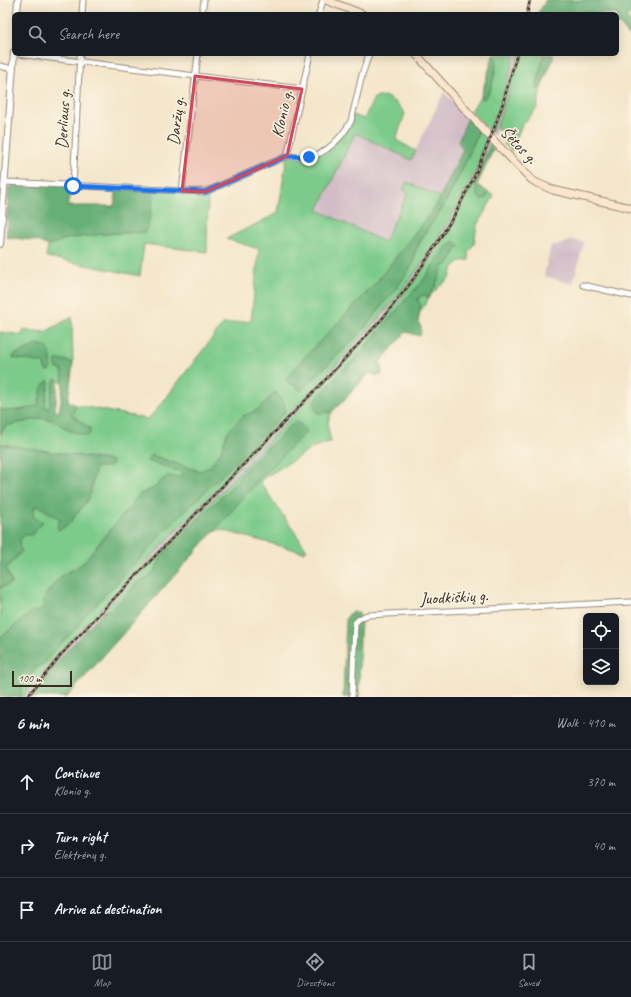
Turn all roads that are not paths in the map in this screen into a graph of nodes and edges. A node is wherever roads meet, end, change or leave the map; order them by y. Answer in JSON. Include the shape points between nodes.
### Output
{"nodes":[{"id":1,"x":18,"y":0,"type":"edge"},
{"id":2,"x":83,"y":0,"type":"edge"},
{"id":3,"x":204,"y":0,"type":"edge"},
{"id":4,"x":323,"y":0,"type":"edge"},
{"id":5,"x":326,"y":0,"type":"edge"},
{"id":6,"x":17,"y":12,"type":"edge"},
{"id":7,"x":82,"y":12,"type":"edge"},
{"id":8,"x":202,"y":12,"type":"edge"},
{"id":9,"x":320,"y":12,"type":"edge"},
{"id":10,"x":357,"y":12,"type":"edge"},
{"id":11,"x":14,"y":56,"type":"edge"},
{"id":12,"x":34,"y":56,"type":"edge"},
{"id":13,"x":80,"y":56,"type":"edge"},
{"id":14,"x":198,"y":56,"type":"edge"},
{"id":15,"x":310,"y":56,"type":"edge"},
{"id":16,"x":368,"y":56,"type":"edge"},
{"id":17,"x":418,"y":56,"type":"edge"},
{"id":18,"x":80,"y":62,"type":"junction"},
{"id":19,"x":0,"y":66,"type":"edge"},
{"id":20,"x":13,"y":70,"type":"junction"},
{"id":21,"x":195,"y":76,"type":"junction"},
{"id":22,"x":302,"y":89,"type":"junction"},
{"id":23,"x":287,"y":156,"type":"junction"},
{"id":24,"x":5,"y":182,"type":"junction"},
{"id":25,"x":73,"y":186,"type":"junction"},
{"id":26,"x":182,"y":191,"type":"junction"},
{"id":27,"x":2,"y":203,"type":"edge"},
{"id":28,"x":631,"y":208,"type":"edge"},
{"id":29,"x":0,"y":244,"type":"edge"},
{"id":30,"x":583,"y":285,"type":"dead end"},
{"id":31,"x":631,"y":296,"type":"edge"},
{"id":32,"x":631,"y":602,"type":"edge"},
{"id":33,"x":352,"y":697,"type":"edge"}],
"edges":[{"from":1,"to":6,"type":"street"},
{"from":2,"to":7,"type":"street"},
{"from":3,"to":8,"type":"street"},
{"from":4,"to":9,"type":"street"},
{"from":5,"to":10,"type":"main road"},
{"from":11,"to":20,"type":"street"},
{"from":12,"to":18,"type":"street"},
{"from":13,"to":18,"type":"street","name":"Derliaus g."},
{"from":14,"to":21,"type":"street","name":"Daržų g."},
{"from":15,"to":22,"type":"street","name":"Klonio g."},
{"from":16,"to":23,"type":"street","via":[[351,121],[342,136],[318,154],[309,157]]},
{"from":17,"to":28,"type":"main road","name":"Šėtos g.","via":[[532,180],[553,190]]},
{"from":18,"to":21,"type":"street"},
{"from":18,"to":25,"type":"street","name":"Derliaus g."},
{"from":19,"to":20,"type":"street"},
{"from":20,"to":24,"type":"street"},
{"from":21,"to":22,"type":"street"},
{"from":21,"to":26,"type":"street","name":"Daržų g."},
{"from":22,"to":23,"type":"street","name":"Klonio g."},
{"from":23,"to":26,"type":"street","name":"Klonio g.","via":[[205,192]]},
{"from":24,"to":25,"type":"street","name":"Klonio g."},
{"from":24,"to":27,"type":"street"},
{"from":25,"to":26,"type":"street","name":"Klonio g."},
{"from":27,"to":29,"type":"street"},
{"from":30,"to":31,"type":"street"},
{"from":32,"to":33,"type":"street","name":"Juodkiškių g.","via":[[367,615],[355,623]]}]}
